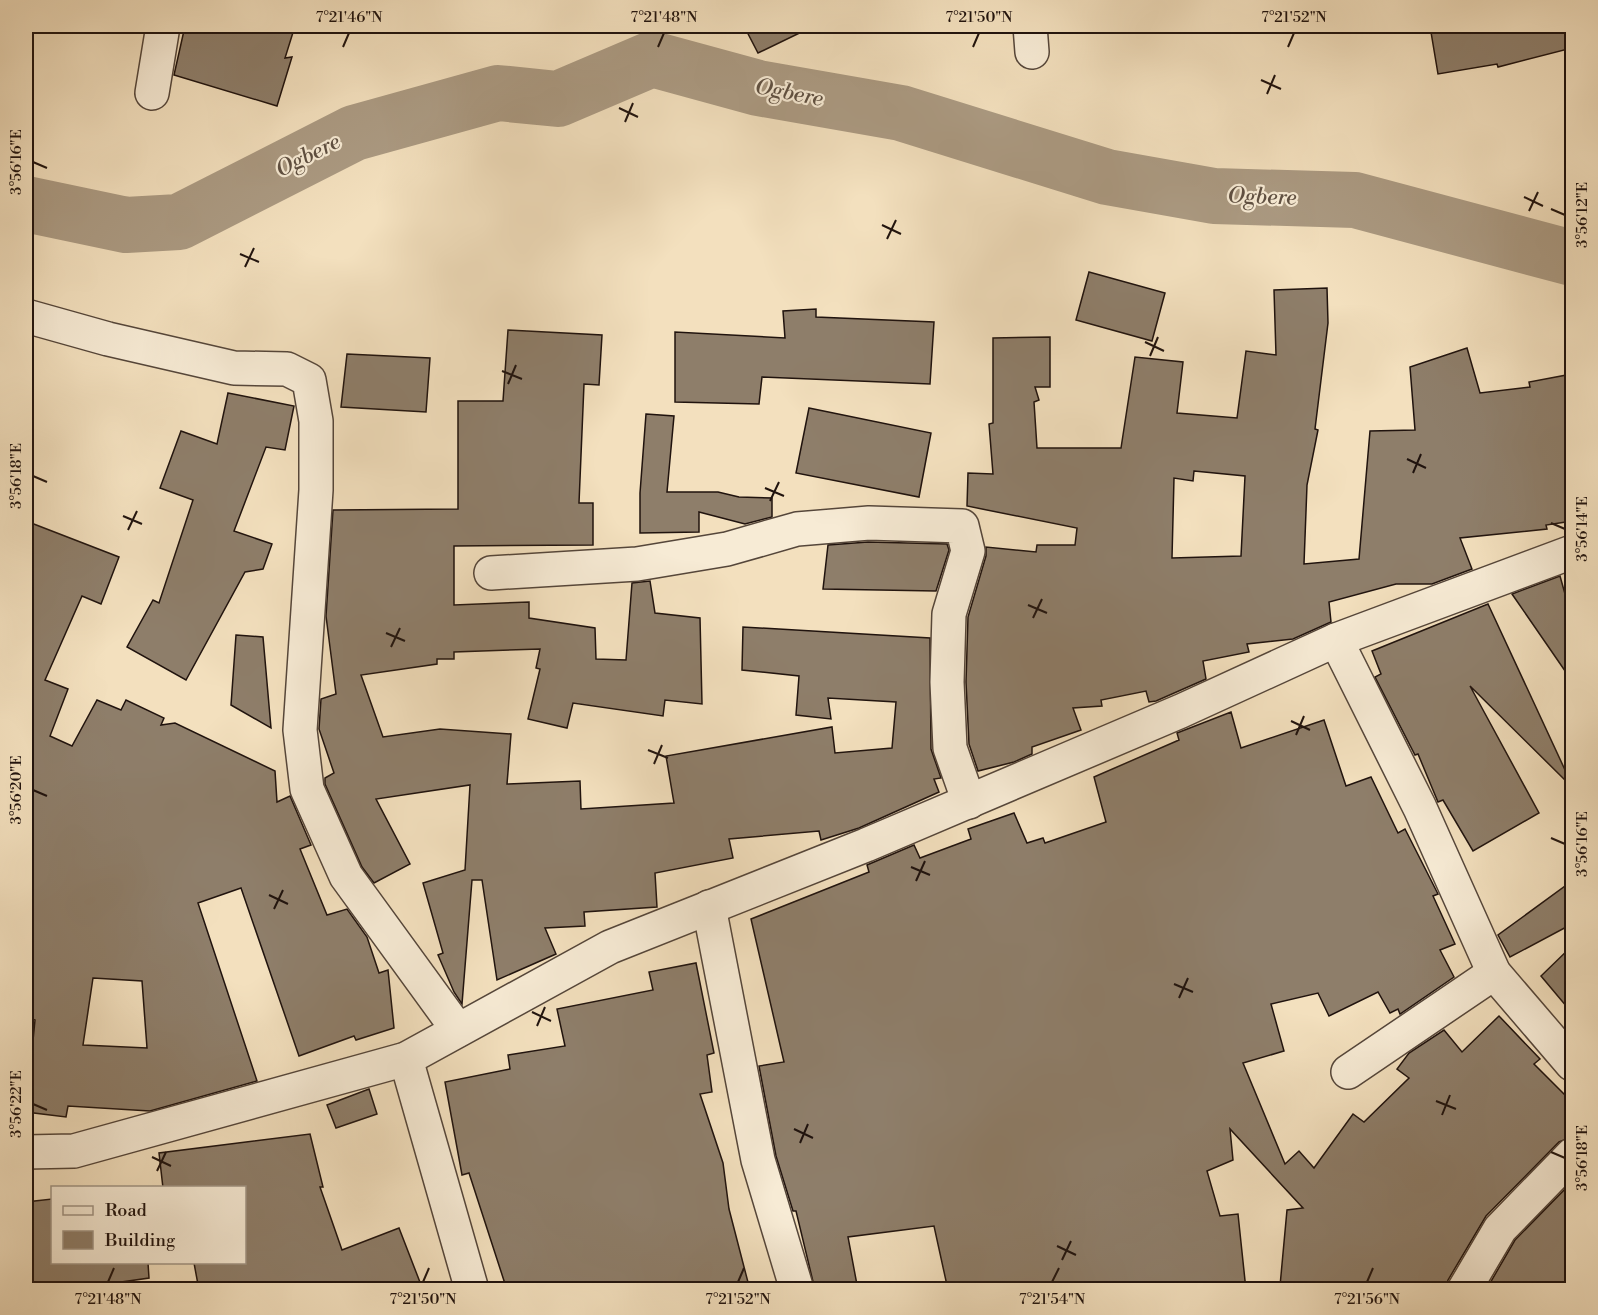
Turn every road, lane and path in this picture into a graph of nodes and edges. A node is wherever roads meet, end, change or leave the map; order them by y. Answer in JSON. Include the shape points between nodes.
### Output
{"nodes":[{"id":1,"x":162,"y":26,"type":"edge"},
{"id":2,"x":152,"y":93,"type":"dead end"},
{"id":3,"x":26,"y":316,"type":"edge"},
{"id":4,"x":1572,"y":552,"type":"edge"},
{"id":5,"x":491,"y":573,"type":"dead end"},
{"id":6,"x":1336,"y":640,"type":"junction"},
{"id":7,"x":969,"y":802,"type":"junction"},
{"id":8,"x":709,"y":907,"type":"junction"},
{"id":9,"x":1494,"y":973,"type":"junction"},
{"id":10,"x":458,"y":1030,"type":"junction"},
{"id":11,"x":406,"y":1059,"type":"junction"},
{"id":12,"x":1572,"y":1064,"type":"edge"},
{"id":13,"x":1348,"y":1072,"type":"dead end"},
{"id":14,"x":26,"y":1152,"type":"edge"},
{"id":15,"x":1572,"y":1155,"type":"edge"},
{"id":16,"x":472,"y":1290,"type":"edge"},
{"id":17,"x":797,"y":1290,"type":"edge"},
{"id":18,"x":1464,"y":1290,"type":"edge"}],
"edges":[{"from":1,"to":2,"type":"street"},
{"from":3,"to":10,"type":"street","via":[[234,368],[287,369],[309,380],[316,421],[315,490],[300,730],[307,789],[346,876]]},
{"from":4,"to":6,"type":"street"},
{"from":5,"to":7,"type":"street","via":[[637,564],[727,549],[796,529],[869,523],[962,526],[968,551],[949,614],[947,682],[950,748]]},
{"from":6,"to":7,"type":"street"},
{"from":6,"to":9,"type":"street","via":[[1420,808]]},
{"from":7,"to":8,"type":"street"},
{"from":8,"to":10,"type":"street","via":[[610,947]]},
{"from":8,"to":17,"type":"street","via":[[758,1160]]},
{"from":9,"to":12,"type":"street"},
{"from":9,"to":13,"type":"street"},
{"from":10,"to":11,"type":"street"},
{"from":11,"to":14,"type":"street","via":[[74,1151]]},
{"from":11,"to":16,"type":"street"},
{"from":15,"to":18,"type":"street","via":[[1500,1229]]}]}
